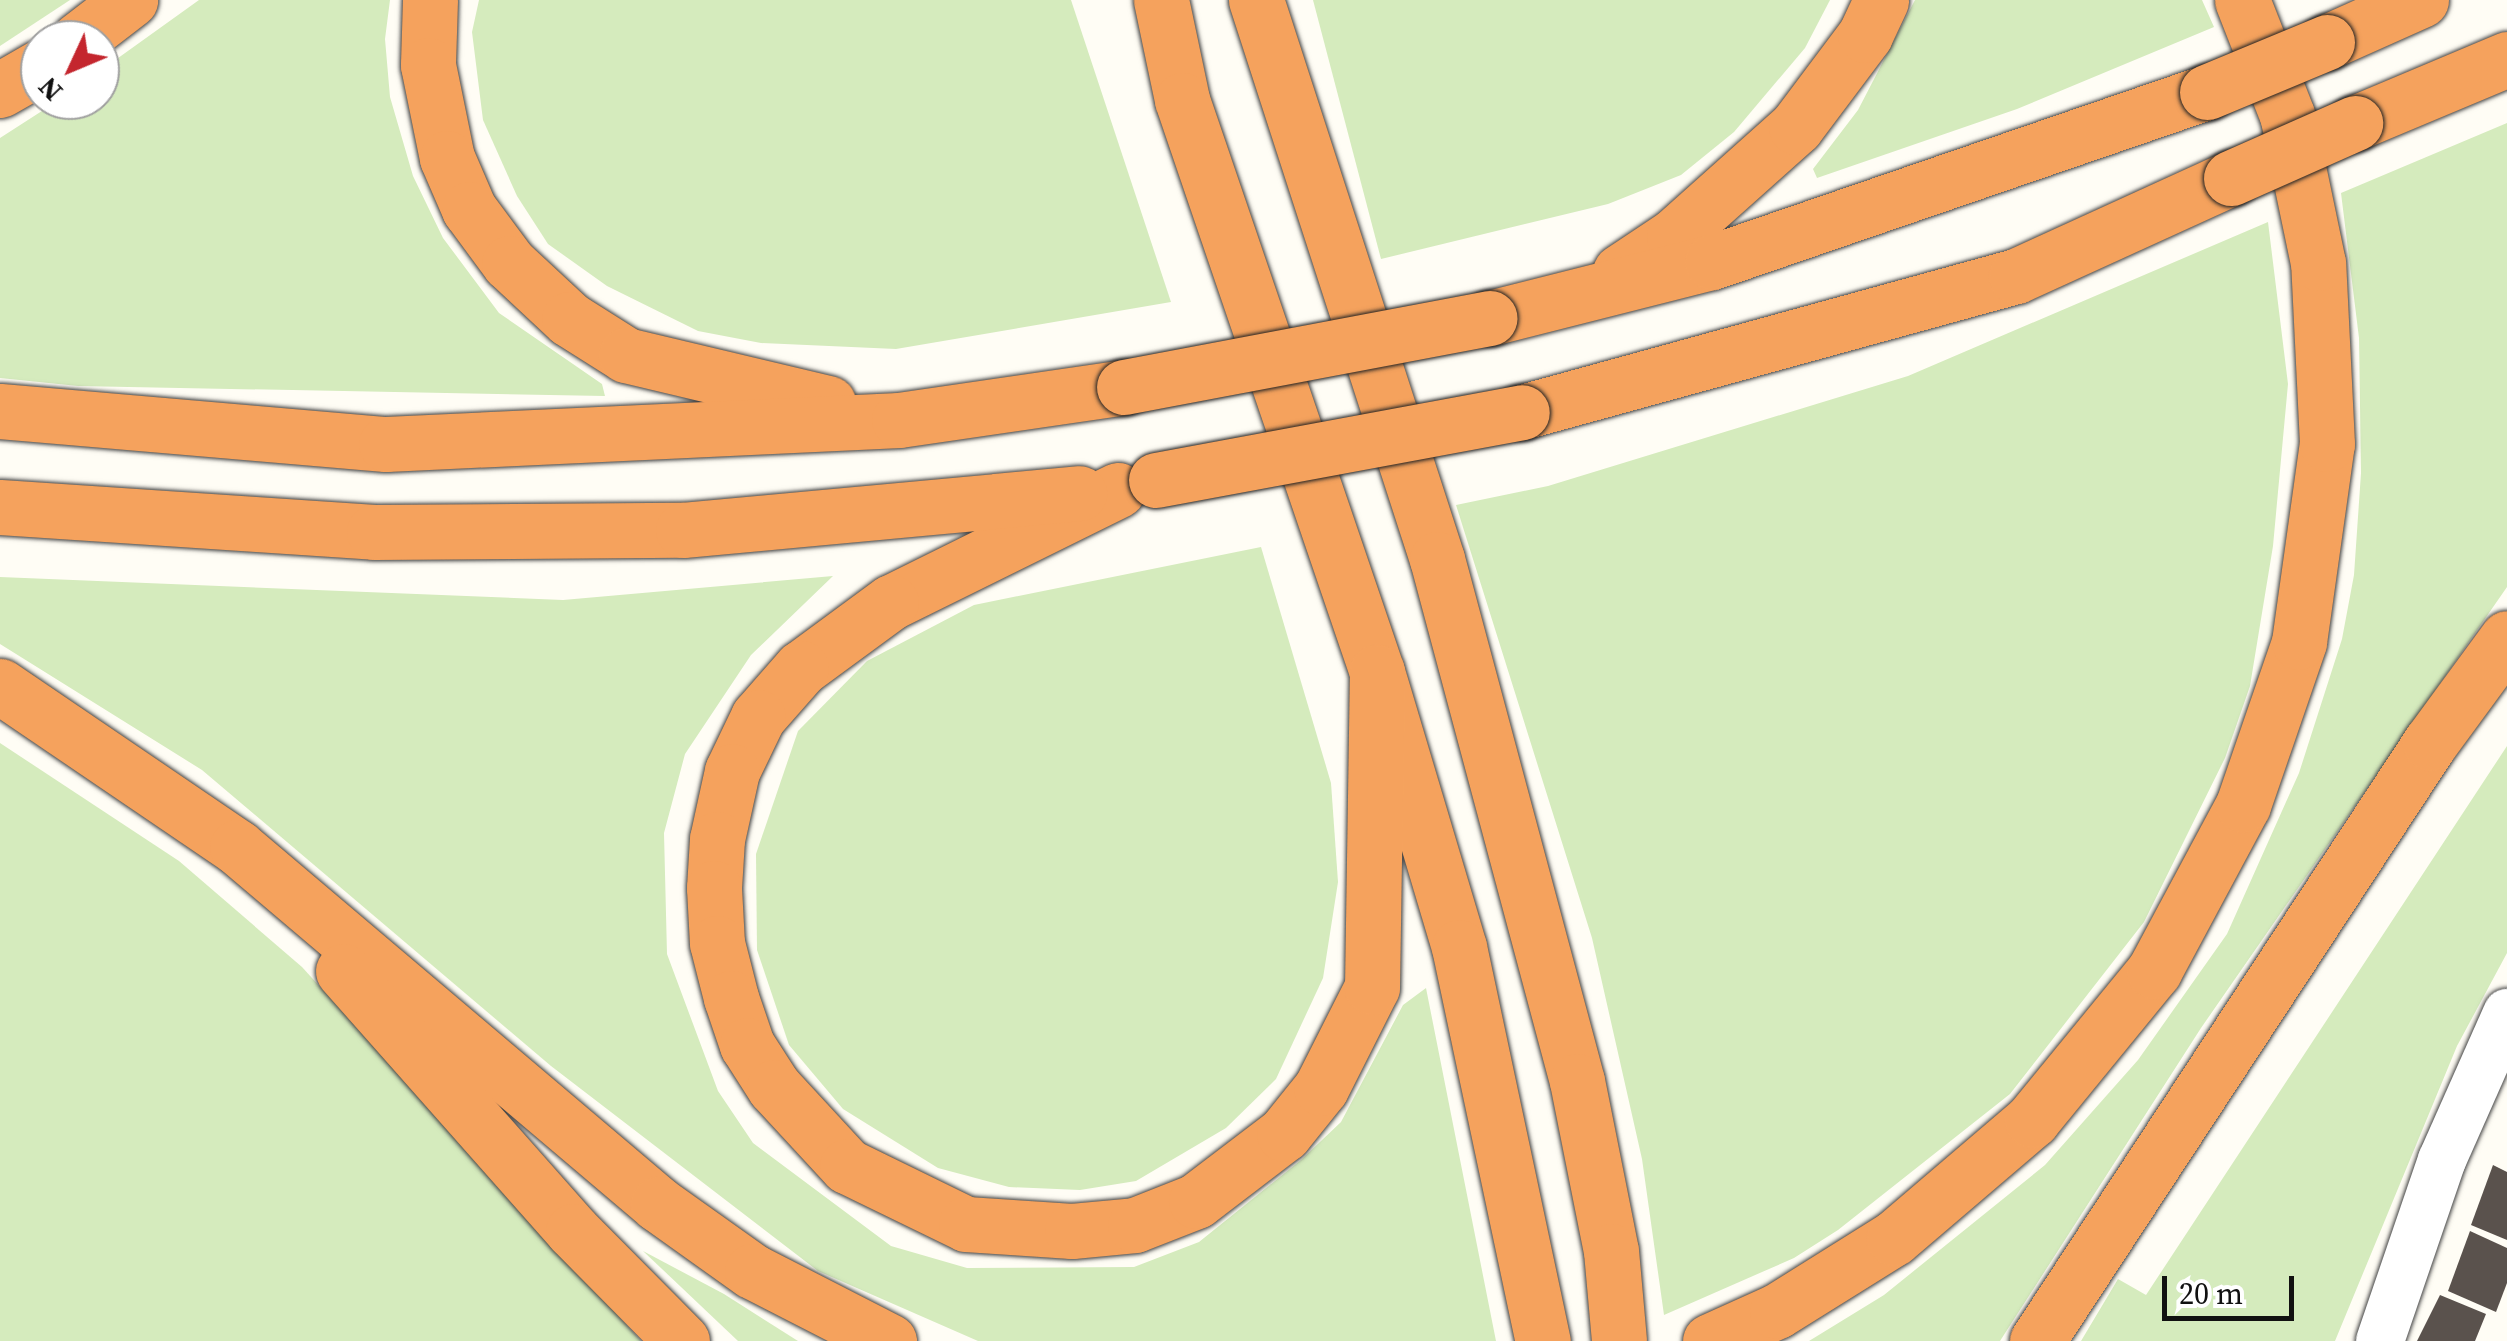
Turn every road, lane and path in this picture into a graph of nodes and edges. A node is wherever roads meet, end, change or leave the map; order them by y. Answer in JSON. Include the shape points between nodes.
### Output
{"nodes":[{"id":1,"x":130,"y":0,"type":"edge"},
{"id":2,"x":430,"y":0,"type":"edge"},
{"id":3,"x":1130,"y":0,"type":"edge"},
{"id":4,"x":1162,"y":0,"type":"edge"},
{"id":5,"x":1256,"y":0,"type":"edge"},
{"id":6,"x":1881,"y":0,"type":"edge"},
{"id":7,"x":2242,"y":0,"type":"edge"},
{"id":8,"x":2421,"y":0,"type":"edge"},
{"id":9,"x":104,"y":20,"type":"edge"},
{"id":10,"x":2507,"y":59,"type":"edge"},
{"id":11,"x":1182,"y":100,"type":"junction"},
{"id":12,"x":1580,"y":298,"type":"junction"},
{"id":13,"x":0,"y":411,"type":"edge"},
{"id":14,"x":899,"y":420,"type":"junction"},
{"id":15,"x":1137,"y":485,"type":"junction"},
{"id":16,"x":0,"y":507,"type":"edge"},
{"id":17,"x":2507,"y":638,"type":"edge"},
{"id":18,"x":1377,"y":672,"type":"junction"},
{"id":19,"x":0,"y":686,"type":"edge"},
{"id":20,"x":237,"y":847,"type":"junction"},
{"id":21,"x":2507,"y":1013,"type":"edge"},
{"id":22,"x":682,"y":1341,"type":"edge"},
{"id":23,"x":889,"y":1341,"type":"edge"},
{"id":24,"x":1543,"y":1341,"type":"edge"},
{"id":25,"x":1619,"y":1341,"type":"edge"},
{"id":26,"x":1710,"y":1341,"type":"edge"},
{"id":27,"x":2037,"y":1341,"type":"edge"},
{"id":28,"x":2380,"y":1341,"type":"edge"}],
"edges":[{"from":1,"to":9,"type":"highway"},
{"from":2,"to":14,"type":"highway","via":[[428,65],[454,175],[469,209],[510,263],[569,319],[626,355]]},
{"from":3,"to":11,"type":"highway"},
{"from":4,"to":11,"type":"highway"},
{"from":5,"to":25,"type":"highway","via":[[1452,616],[1576,1081],[1610,1250]]},
{"from":6,"to":12,"type":"highway","via":[[1838,74],[1754,170],[1674,236]]},
{"from":7,"to":26,"type":"highway","via":[[2287,115],[2318,264],[2326,357],[2327,444],[2316,556],[2274,723],[2200,892],[2097,1048],[1962,1185],[1894,1238],[1777,1311]]},
{"from":8,"to":12,"type":"highway","bridge":true,"via":[[2207,92],[1712,262]]},
{"from":10,"to":15,"type":"highway","bridge":true,"via":[[2016,276],[1522,412]]},
{"from":11,"to":18,"type":"highway"},
{"from":12,"to":14,"type":"highway","bridge":true,"via":[[1124,387]]},
{"from":13,"to":14,"type":"highway","via":[[386,444]]},
{"from":15,"to":16,"type":"highway","via":[[683,530],[374,532]]},
{"from":15,"to":18,"type":"highway","via":[[890,602],[801,668],[758,717],[732,771],[716,840],[714,888],[717,944],[731,998],[747,1044],[774,1087],[848,1166],[966,1224],[1072,1231],[1135,1225],[1196,1200],[1284,1134],[1321,1088],[1372,987]]},
{"from":17,"to":27,"type":"highway","via":[[2430,743]]},
{"from":18,"to":24,"type":"highway","via":[[1459,948]]},
{"from":19,"to":20,"type":"highway"},
{"from":20,"to":22,"type":"highway","via":[[464,1111]]},
{"from":20,"to":23,"type":"highway","via":[[658,1204],[752,1270]]},
{"from":21,"to":28,"type":"street","via":[[2442,1160]]}]}
